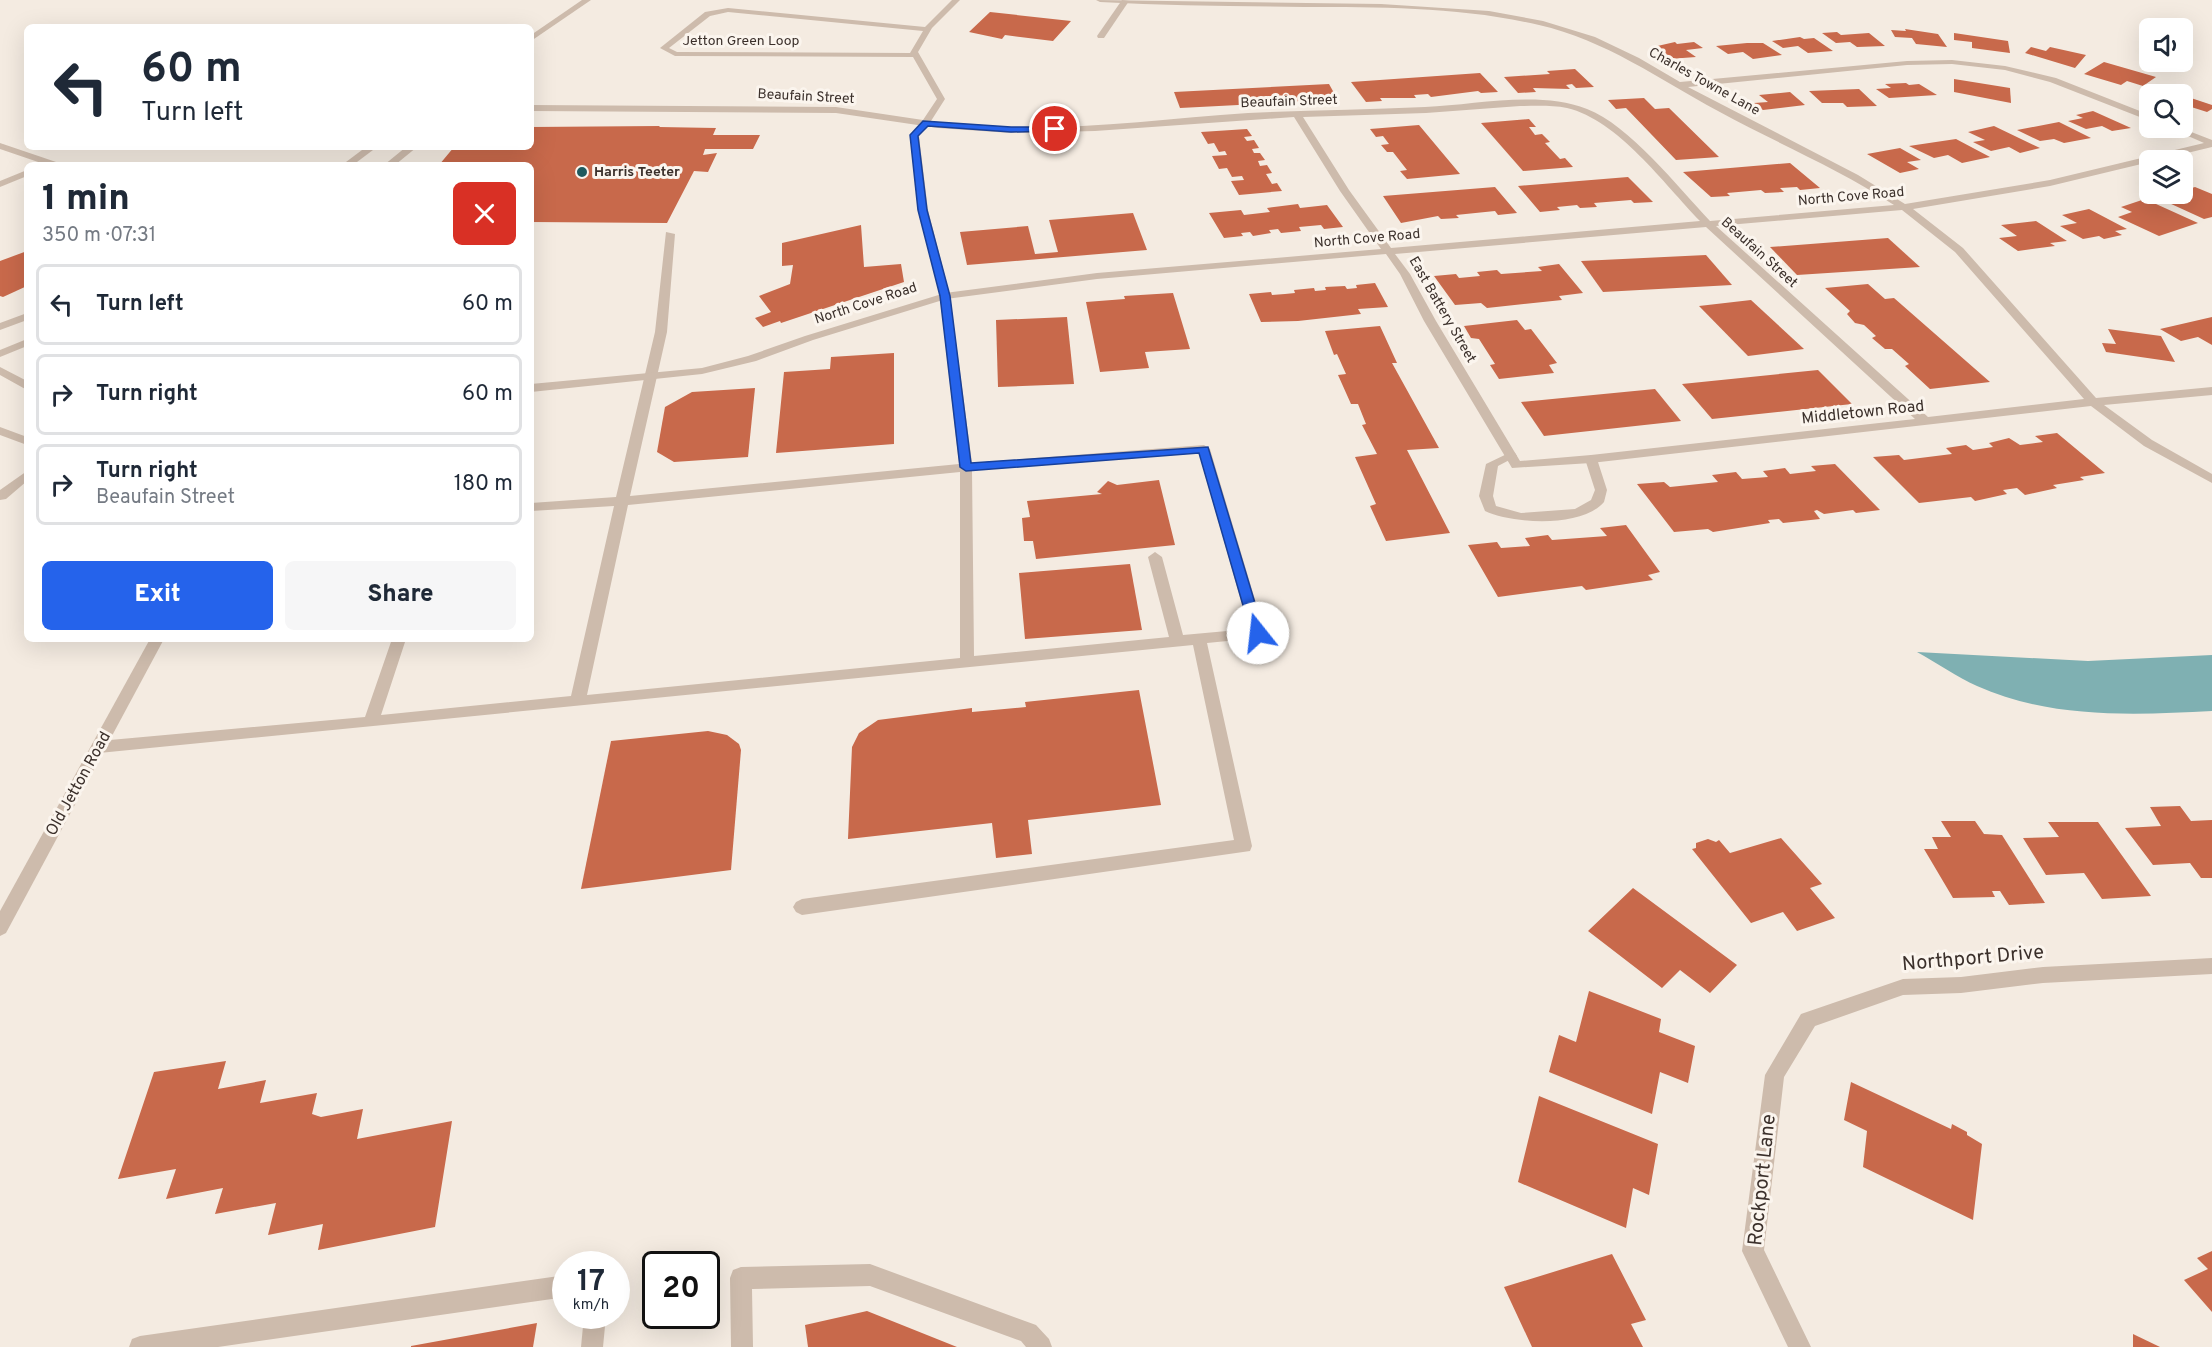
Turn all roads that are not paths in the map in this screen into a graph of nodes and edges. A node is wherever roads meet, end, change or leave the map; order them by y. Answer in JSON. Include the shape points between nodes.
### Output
{"nodes":[{"id":1,"x":587,"y":0,"type":"edge"},
{"id":2,"x":956,"y":0,"type":"edge"},
{"id":3,"x":1100,"y":0,"type":"edge"},
{"id":4,"x":1125,"y":2,"type":"junction"},
{"id":5,"x":1320,"y":2,"type":"edge"},
{"id":6,"x":927,"y":29,"type":"junction"},
{"id":7,"x":1101,"y":36,"type":"dead end"},
{"id":8,"x":534,"y":37,"type":"edge"},
{"id":9,"x":916,"y":55,"type":"junction"},
{"id":10,"x":1678,"y":85,"type":"junction"},
{"id":11,"x":534,"y":108,"type":"edge"},
{"id":12,"x":2139,"y":113,"type":"edge"},
{"id":13,"x":1296,"y":114,"type":"junction"},
{"id":14,"x":926,"y":123,"type":"junction"},
{"id":15,"x":2193,"y":136,"type":"edge"},
{"id":16,"x":2212,"y":143,"type":"edge"},
{"id":17,"x":0,"y":146,"type":"edge"},
{"id":18,"x":368,"y":150,"type":"edge"},
{"id":19,"x":408,"y":150,"type":"edge"},
{"id":20,"x":45,"y":162,"type":"edge"},
{"id":21,"x":351,"y":162,"type":"edge"},
{"id":22,"x":393,"y":162,"type":"edge"},
{"id":23,"x":24,"y":174,"type":"edge"},
{"id":24,"x":0,"y":184,"type":"edge"},
{"id":25,"x":1904,"y":207,"type":"junction"},
{"id":26,"x":1707,"y":223,"type":"junction"},
{"id":27,"x":670,"y":234,"type":"dead end"},
{"id":28,"x":1390,"y":252,"type":"junction"},
{"id":29,"x":945,"y":296,"type":"junction"},
{"id":30,"x":24,"y":317,"type":"edge"},
{"id":31,"x":0,"y":327,"type":"edge"},
{"id":32,"x":24,"y":343,"type":"edge"},
{"id":33,"x":0,"y":354,"type":"edge"},
{"id":34,"x":0,"y":370,"type":"edge"},
{"id":35,"x":651,"y":377,"type":"junction"},
{"id":36,"x":24,"y":384,"type":"edge"},
{"id":37,"x":534,"y":388,"type":"edge"},
{"id":38,"x":2212,"y":391,"type":"edge"},
{"id":39,"x":2093,"y":402,"type":"junction"},
{"id":40,"x":1926,"y":423,"type":"junction"},
{"id":41,"x":0,"y":431,"type":"edge"},
{"id":42,"x":24,"y":440,"type":"edge"},
{"id":43,"x":1591,"y":459,"type":"junction"},
{"id":44,"x":1514,"y":460,"type":"junction"},
{"id":45,"x":966,"y":467,"type":"junction"},
{"id":46,"x":24,"y":477,"type":"edge"},
{"id":47,"x":2212,"y":479,"type":"edge"},
{"id":48,"x":1,"y":496,"type":"edge"},
{"id":49,"x":622,"y":501,"type":"junction"},
{"id":50,"x":534,"y":507,"type":"edge"},
{"id":51,"x":1155,"y":557,"type":"dead end"},
{"id":52,"x":1199,"y":639,"type":"junction"},
{"id":53,"x":1177,"y":641,"type":"junction"},
{"id":54,"x":156,"y":642,"type":"edge"},
{"id":55,"x":398,"y":642,"type":"edge"},
{"id":56,"x":968,"y":662,"type":"junction"},
{"id":57,"x":578,"y":701,"type":"junction"},
{"id":58,"x":371,"y":722,"type":"junction"},
{"id":59,"x":99,"y":747,"type":"junction"},
{"id":60,"x":802,"y":908,"type":"dead end"},
{"id":61,"x":0,"y":928,"type":"edge"},
{"id":62,"x":2212,"y":966,"type":"edge"},
{"id":63,"x":1775,"y":1075,"type":"joint"},
{"id":64,"x":552,"y":1288,"type":"edge"},
{"id":65,"x":594,"y":1329,"type":"edge"},
{"id":66,"x":140,"y":1347,"type":"edge"},
{"id":67,"x":592,"y":1347,"type":"edge"},
{"id":68,"x":742,"y":1347,"type":"edge"},
{"id":69,"x":1041,"y":1347,"type":"edge"},
{"id":70,"x":1800,"y":1347,"type":"edge"}],
"edges":[{"from":1,"to":8,"type":"street"},
{"from":2,"to":6,"type":"street"},
{"from":3,"to":4,"type":"street","name":"Charles Towne Lane"},
{"from":4,"to":5,"type":"street","name":"Charles Towne Lane"},
{"from":4,"to":7,"type":"street"},
{"from":5,"to":10,"type":"street","name":"Charles Towne Lane","via":[[1449,8],[1517,18],[1610,46]]},
{"from":6,"to":9,"type":"street","via":[[914,52]]},
{"from":6,"to":9,"type":"street","name":"Jetton Green Loop","via":[[728,9],[708,14],[664,48],[675,54]]},
{"from":9,"to":14,"type":"street","via":[[941,99]]},
{"from":10,"to":12,"type":"street","via":[[1952,62],[2005,68],[2053,80]]},
{"from":10,"to":25,"type":"street","name":"Charles Towne Lane","via":[[1710,105],[1851,173]]},
{"from":11,"to":14,"type":"street","name":"Beaufain Street","via":[[790,108],[836,110]]},
{"from":13,"to":14,"type":"street","name":"Beaufain Street","via":[[1095,128],[1011,130]]},
{"from":13,"to":26,"type":"street","name":"Beaufain Street","via":[[1520,103],[1575,108],[1617,129]]},
{"from":13,"to":28,"type":"street","name":"East Battery Street"},
{"from":14,"to":29,"type":"street","via":[[914,135],[923,210]]},
{"from":15,"to":16,"type":"street"},
{"from":16,"to":25,"type":"street","name":"North Cove Road","via":[[2050,183]]},
{"from":17,"to":20,"type":"street"},
{"from":18,"to":21,"type":"street"},
{"from":19,"to":22,"type":"street"},
{"from":23,"to":24,"type":"street"},
{"from":25,"to":26,"type":"street","name":"North Cove Road"},
{"from":25,"to":39,"type":"street","name":"Charles Towne Lane","via":[[1959,250]]},
{"from":26,"to":28,"type":"street","name":"North Cove Road"},
{"from":26,"to":40,"type":"street","name":"Beaufain Street"},
{"from":27,"to":35,"type":"street","via":[[661,332]]},
{"from":28,"to":29,"type":"street","name":"North Cove Road","via":[[1097,276]]},
{"from":28,"to":44,"type":"street","name":"East Battery Street"},
{"from":29,"to":35,"type":"street","name":"North Cove Road","via":[[752,359],[702,371]]},
{"from":29,"to":45,"type":"street"},
{"from":30,"to":31,"type":"street"},
{"from":32,"to":33,"type":"street"},
{"from":34,"to":36,"type":"street"},
{"from":35,"to":37,"type":"street","name":"North Cove Road"},
{"from":35,"to":49,"type":"street"},
{"from":38,"to":39,"type":"street","name":"Middletown Road"},
{"from":39,"to":40,"type":"street","name":"Middletown Road"},
{"from":39,"to":47,"type":"street","name":"Charles Towne Lane","via":[[2148,443]]},
{"from":40,"to":43,"type":"street","name":"Middletown Road"},
{"from":41,"to":42,"type":"street"},
{"from":43,"to":44,"type":"street","name":"Middletown Road"},
{"from":43,"to":44,"type":"street","via":[[1601,490],[1597,502],[1578,513],[1521,517],[1490,508],[1486,496],[1492,464]]},
{"from":45,"to":49,"type":"street"},
{"from":45,"to":52,"type":"street","via":[[1204,449],[1258,633]]},
{"from":45,"to":56,"type":"street"},
{"from":46,"to":48,"type":"street"},
{"from":49,"to":50,"type":"street"},
{"from":49,"to":57,"type":"street"},
{"from":51,"to":53,"type":"street"},
{"from":52,"to":53,"type":"street"},
{"from":52,"to":60,"type":"street","via":[[1244,846]]},
{"from":53,"to":56,"type":"street"},
{"from":54,"to":59,"type":"street","name":"Old Jetton Road"},
{"from":55,"to":58,"type":"street"},
{"from":56,"to":57,"type":"street"},
{"from":57,"to":58,"type":"street"},
{"from":58,"to":59,"type":"street"},
{"from":59,"to":61,"type":"street","name":"Old Jetton Road"},
{"from":62,"to":63,"type":"street","name":"Northport Drive","via":[[1903,987],[1808,1020]]},
{"from":63,"to":70,"type":"street","name":"Rockport Lane","via":[[1753,1251]]},
{"from":64,"to":66,"type":"street"},
{"from":65,"to":67,"type":"street"},
{"from":68,"to":69,"type":"street","via":[[741,1278],[870,1275],[1028,1333]]}]}
